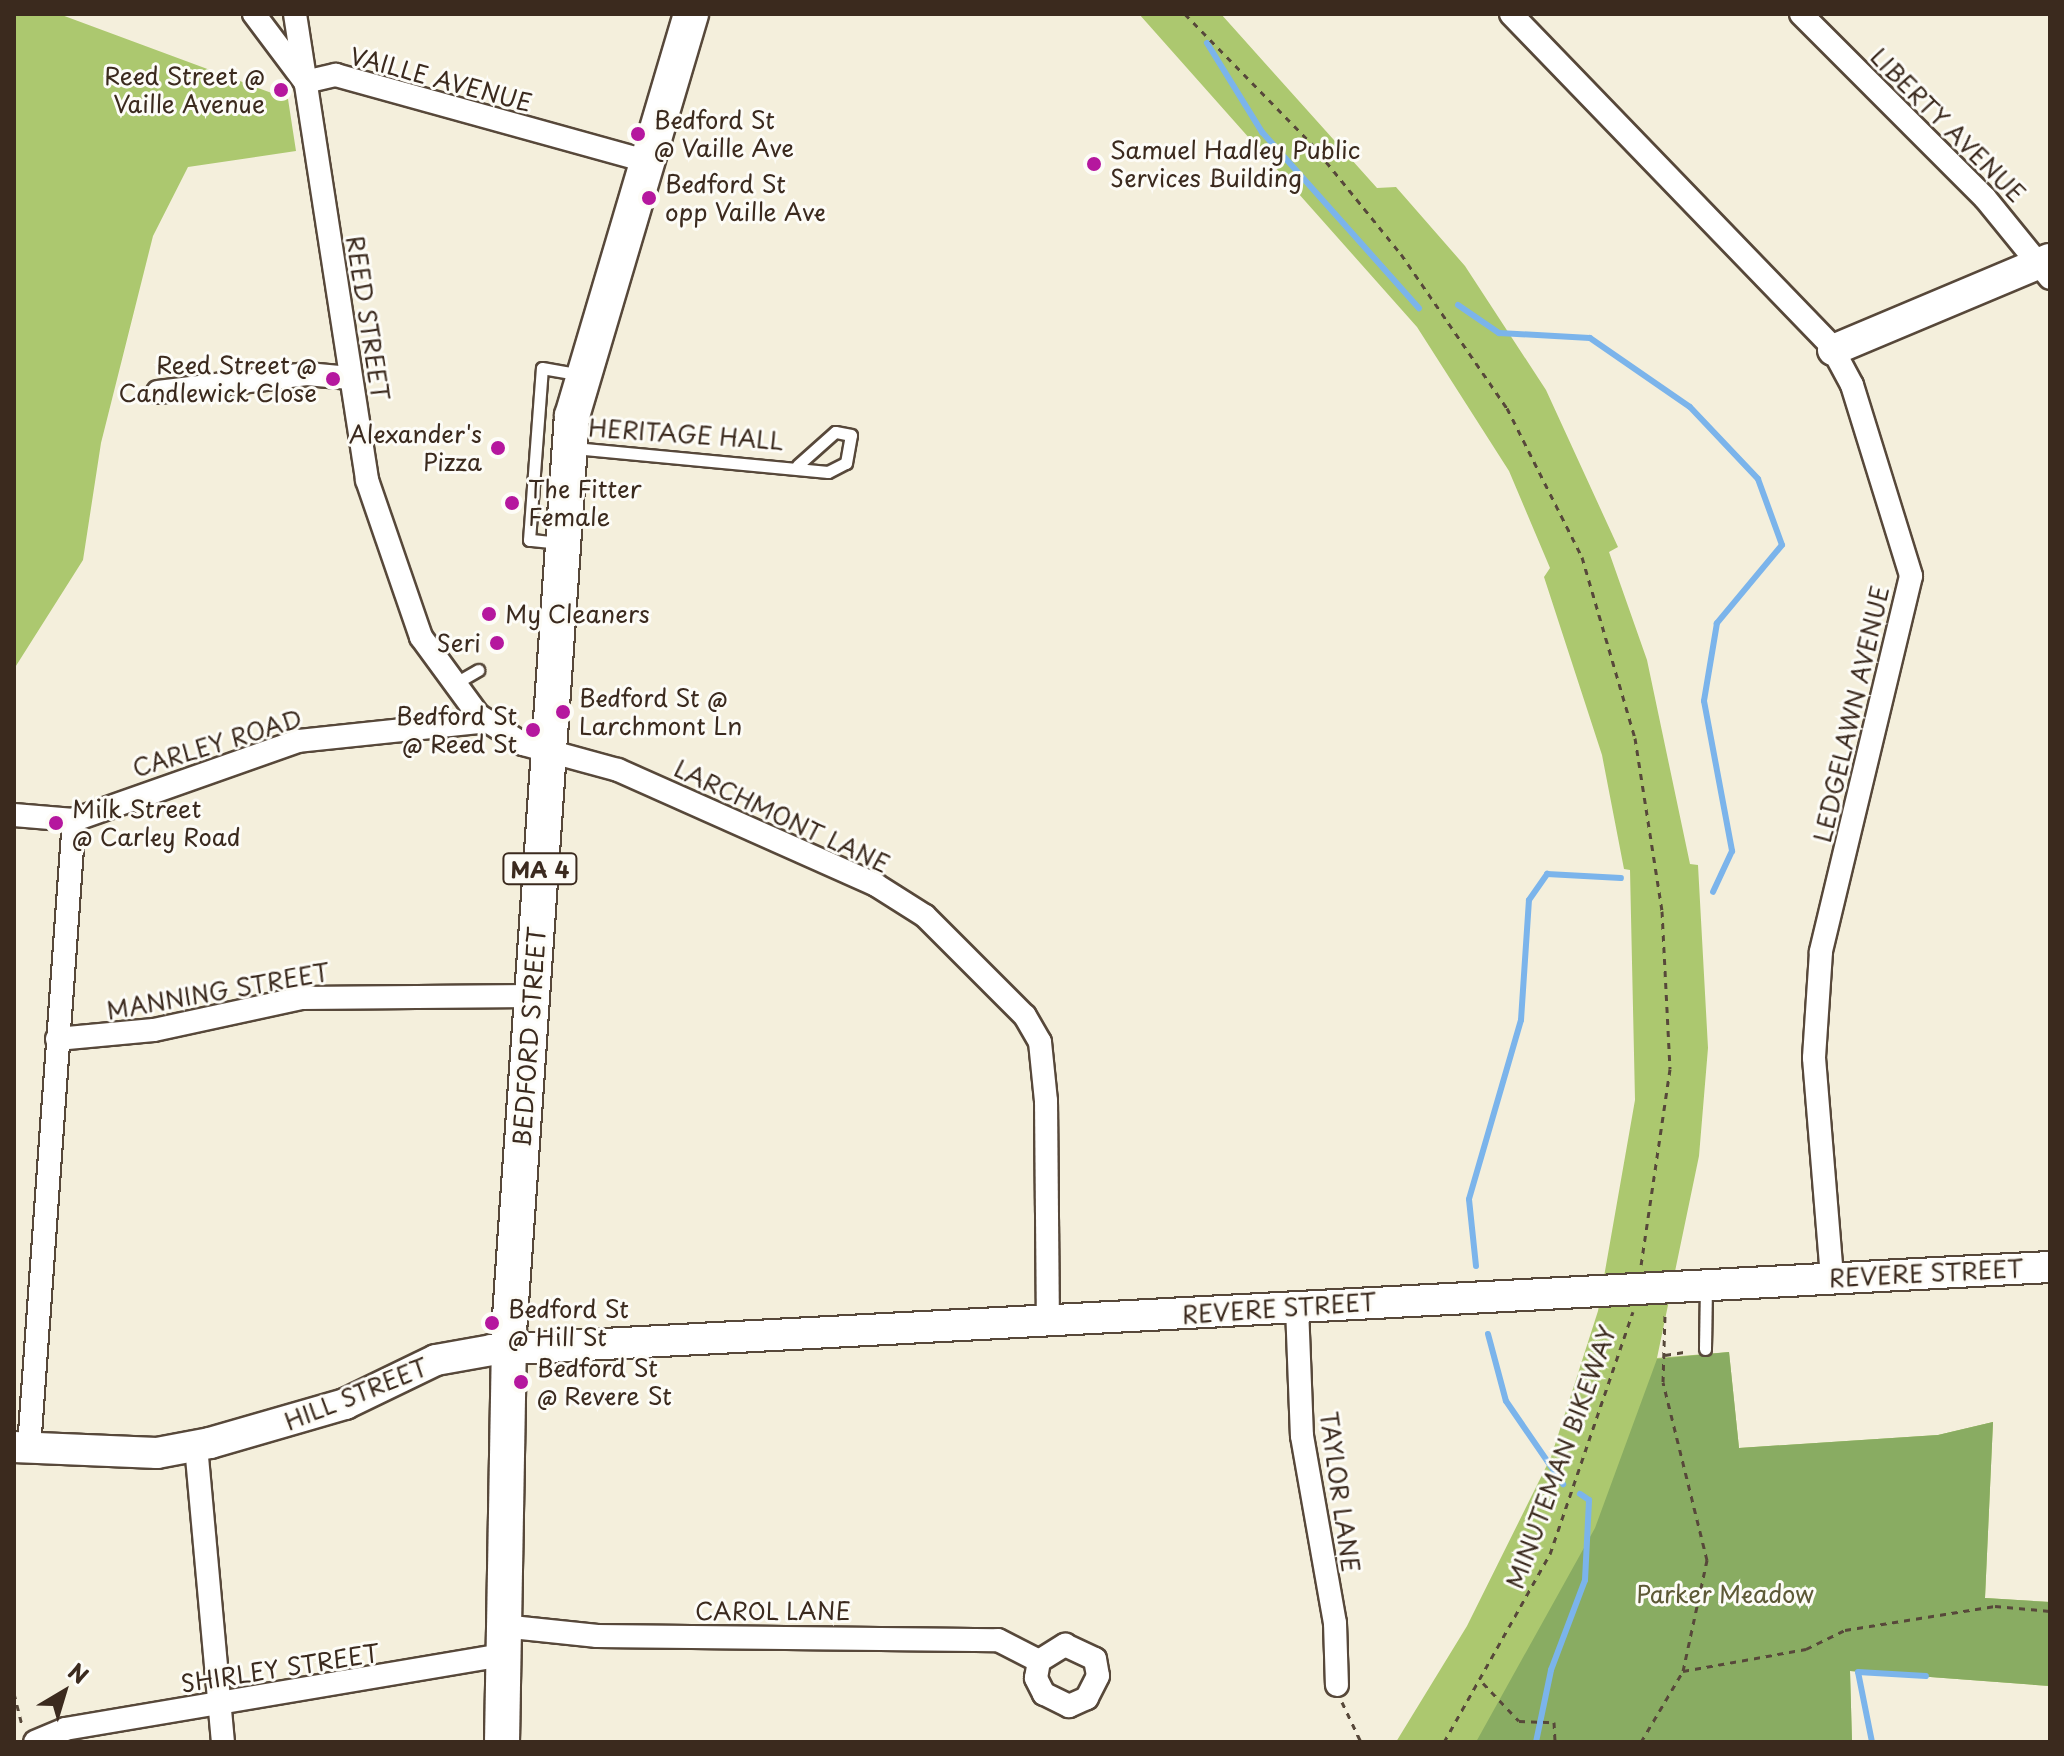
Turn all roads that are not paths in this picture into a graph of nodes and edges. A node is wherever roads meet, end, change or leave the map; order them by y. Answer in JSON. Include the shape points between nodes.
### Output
{"nodes":[{"id":1,"x":254,"y":14,"type":"edge"},
{"id":2,"x":295,"y":14,"type":"edge"},
{"id":3,"x":691,"y":14,"type":"edge"},
{"id":4,"x":1511,"y":14,"type":"edge"},
{"id":5,"x":1801,"y":14,"type":"edge"},
{"id":6,"x":305,"y":82,"type":"junction"},
{"id":7,"x":646,"y":161,"type":"junction"},
{"id":8,"x":2047,"y":267,"type":"edge"},
{"id":9,"x":1833,"y":350,"type":"junction"},
{"id":10,"x":583,"y":375,"type":"junction"},
{"id":11,"x":350,"y":378,"type":"junction"},
{"id":12,"x":158,"y":392,"type":"dead end"},
{"id":13,"x":570,"y":449,"type":"junction"},
{"id":14,"x":798,"y":465,"type":"junction"},
{"id":15,"x":545,"y":542,"type":"junction"},
{"id":16,"x":478,"y":670,"type":"dead end"},
{"id":17,"x":453,"y":684,"type":"junction"},
{"id":18,"x":487,"y":721,"type":"junction"},
{"id":19,"x":548,"y":752,"type":"junction"},
{"id":20,"x":14,"y":815,"type":"edge"},
{"id":21,"x":74,"y":820,"type":"junction"},
{"id":22,"x":532,"y":996,"type":"junction"},
{"id":23,"x":57,"y":1039,"type":"junction"},
{"id":24,"x":2050,"y":1267,"type":"edge"},
{"id":25,"x":1832,"y":1277,"type":"junction"},
{"id":26,"x":1706,"y":1282,"type":"junction"},
{"id":27,"x":1297,"y":1307,"type":"junction"},
{"id":28,"x":1048,"y":1321,"type":"junction"},
{"id":29,"x":509,"y":1349,"type":"junction"},
{"id":30,"x":1705,"y":1349,"type":"road end"},
{"id":31,"x":196,"y":1446,"type":"junction"},
{"id":32,"x":22,"y":1448,"type":"edge"},
{"id":33,"x":502,"y":1640,"type":"junction"},
{"id":34,"x":1039,"y":1661,"type":"dead end"},
{"id":35,"x":1337,"y":1685,"type":"road end"},
{"id":36,"x":220,"y":1704,"type":"junction"},
{"id":37,"x":28,"y":1733,"type":"edge"},
{"id":38,"x":223,"y":1742,"type":"edge"},
{"id":39,"x":502,"y":1742,"type":"edge"}],
"edges":[{"from":1,"to":6,"type":"street"},
{"from":2,"to":6,"type":"street","name":"REED STREET"},
{"from":3,"to":7,"type":"main road","name":"BEDFORD STREET","number":"MA 4"},
{"from":4,"to":9,"type":"street","name":"LEDGELAWN AVENUE","via":[[1767,270]]},
{"from":5,"to":8,"type":"street","name":"LIBERTY AVENUE"},
{"from":6,"to":7,"type":"street","name":"VAILLE AVENUE","via":[[336,75]]},
{"from":6,"to":11,"type":"street","name":"REED STREET"},
{"from":7,"to":10,"type":"main road","name":"BEDFORD STREET","number":"MA 4"},
{"from":8,"to":9,"type":"street"},
{"from":9,"to":25,"type":"street","name":"LEDGELAWN AVENUE","via":[[1852,385],[1911,576],[1821,952],[1814,1058]]},
{"from":10,"to":13,"type":"main road","name":"BEDFORD STREET","number":"MA 4"},
{"from":10,"to":15,"type":"lane","via":[[542,368]]},
{"from":11,"to":12,"type":"street","via":[[307,374]]},
{"from":11,"to":17,"type":"street","name":"REED STREET","via":[[367,480],[394,571],[421,637]]},
{"from":13,"to":14,"type":"lane","name":"HERITAGE HALL"},
{"from":13,"to":15,"type":"main road","name":"BEDFORD STREET","number":"MA 4"},
{"from":14,"to":14,"type":"lane","name":"HERITAGE HALL","via":[[828,472],[846,463],[851,435],[835,432]]},
{"from":15,"to":19,"type":"main road","name":"BEDFORD STREET","number":"MA 4"},
{"from":16,"to":17,"type":"lane"},
{"from":17,"to":18,"type":"street","name":"REED STREET"},
{"from":18,"to":19,"type":"street","name":"REED STREET"},
{"from":18,"to":21,"type":"street","name":"CARLEY ROAD","via":[[298,741]]},
{"from":19,"to":22,"type":"main road","name":"BEDFORD STREET","number":"MA 4"},
{"from":19,"to":28,"type":"street","name":"LARCHMONT LANE","via":[[618,770],[876,885],[925,916],[1025,1016],[1040,1042],[1046,1101]]},
{"from":20,"to":21,"type":"street","name":"CARLEY ROAD"},
{"from":21,"to":23,"type":"street"},
{"from":22,"to":23,"type":"street","name":"MANNING STREET","via":[[302,998],[154,1030]]},
{"from":22,"to":29,"type":"main road","name":"BEDFORD STREET","number":"MA 4"},
{"from":23,"to":32,"type":"street"},
{"from":24,"to":25,"type":"street","name":"REVERE STREET"},
{"from":25,"to":26,"type":"street","name":"REVERE STREET"},
{"from":26,"to":27,"type":"street","name":"REVERE STREET"},
{"from":26,"to":30,"type":"lane"},
{"from":27,"to":28,"type":"street","name":"REVERE STREET"},
{"from":27,"to":35,"type":"street","name":"TAYLOR LANE","via":[[1302,1436],[1335,1623]]},
{"from":28,"to":29,"type":"street","name":"REVERE STREET"},
{"from":29,"to":31,"type":"street","name":"HILL STREET","via":[[436,1360],[345,1404]]},
{"from":29,"to":33,"type":"main road","name":"BEDFORD STREET","number":"MA 4"},
{"from":31,"to":32,"type":"street","name":"HILL STREET","via":[[157,1453]]},
{"from":31,"to":36,"type":"street"},
{"from":33,"to":34,"type":"street","name":"CAROL LANE","via":[[998,1640]]},
{"from":33,"to":36,"type":"street","name":"SHIRLEY STREET"},
{"from":33,"to":39,"type":"main road","name":"BEDFORD STREET","number":"MA 4"},
{"from":36,"to":37,"type":"street","name":"SHIRLEY STREET"},
{"from":36,"to":38,"type":"street"}]}
